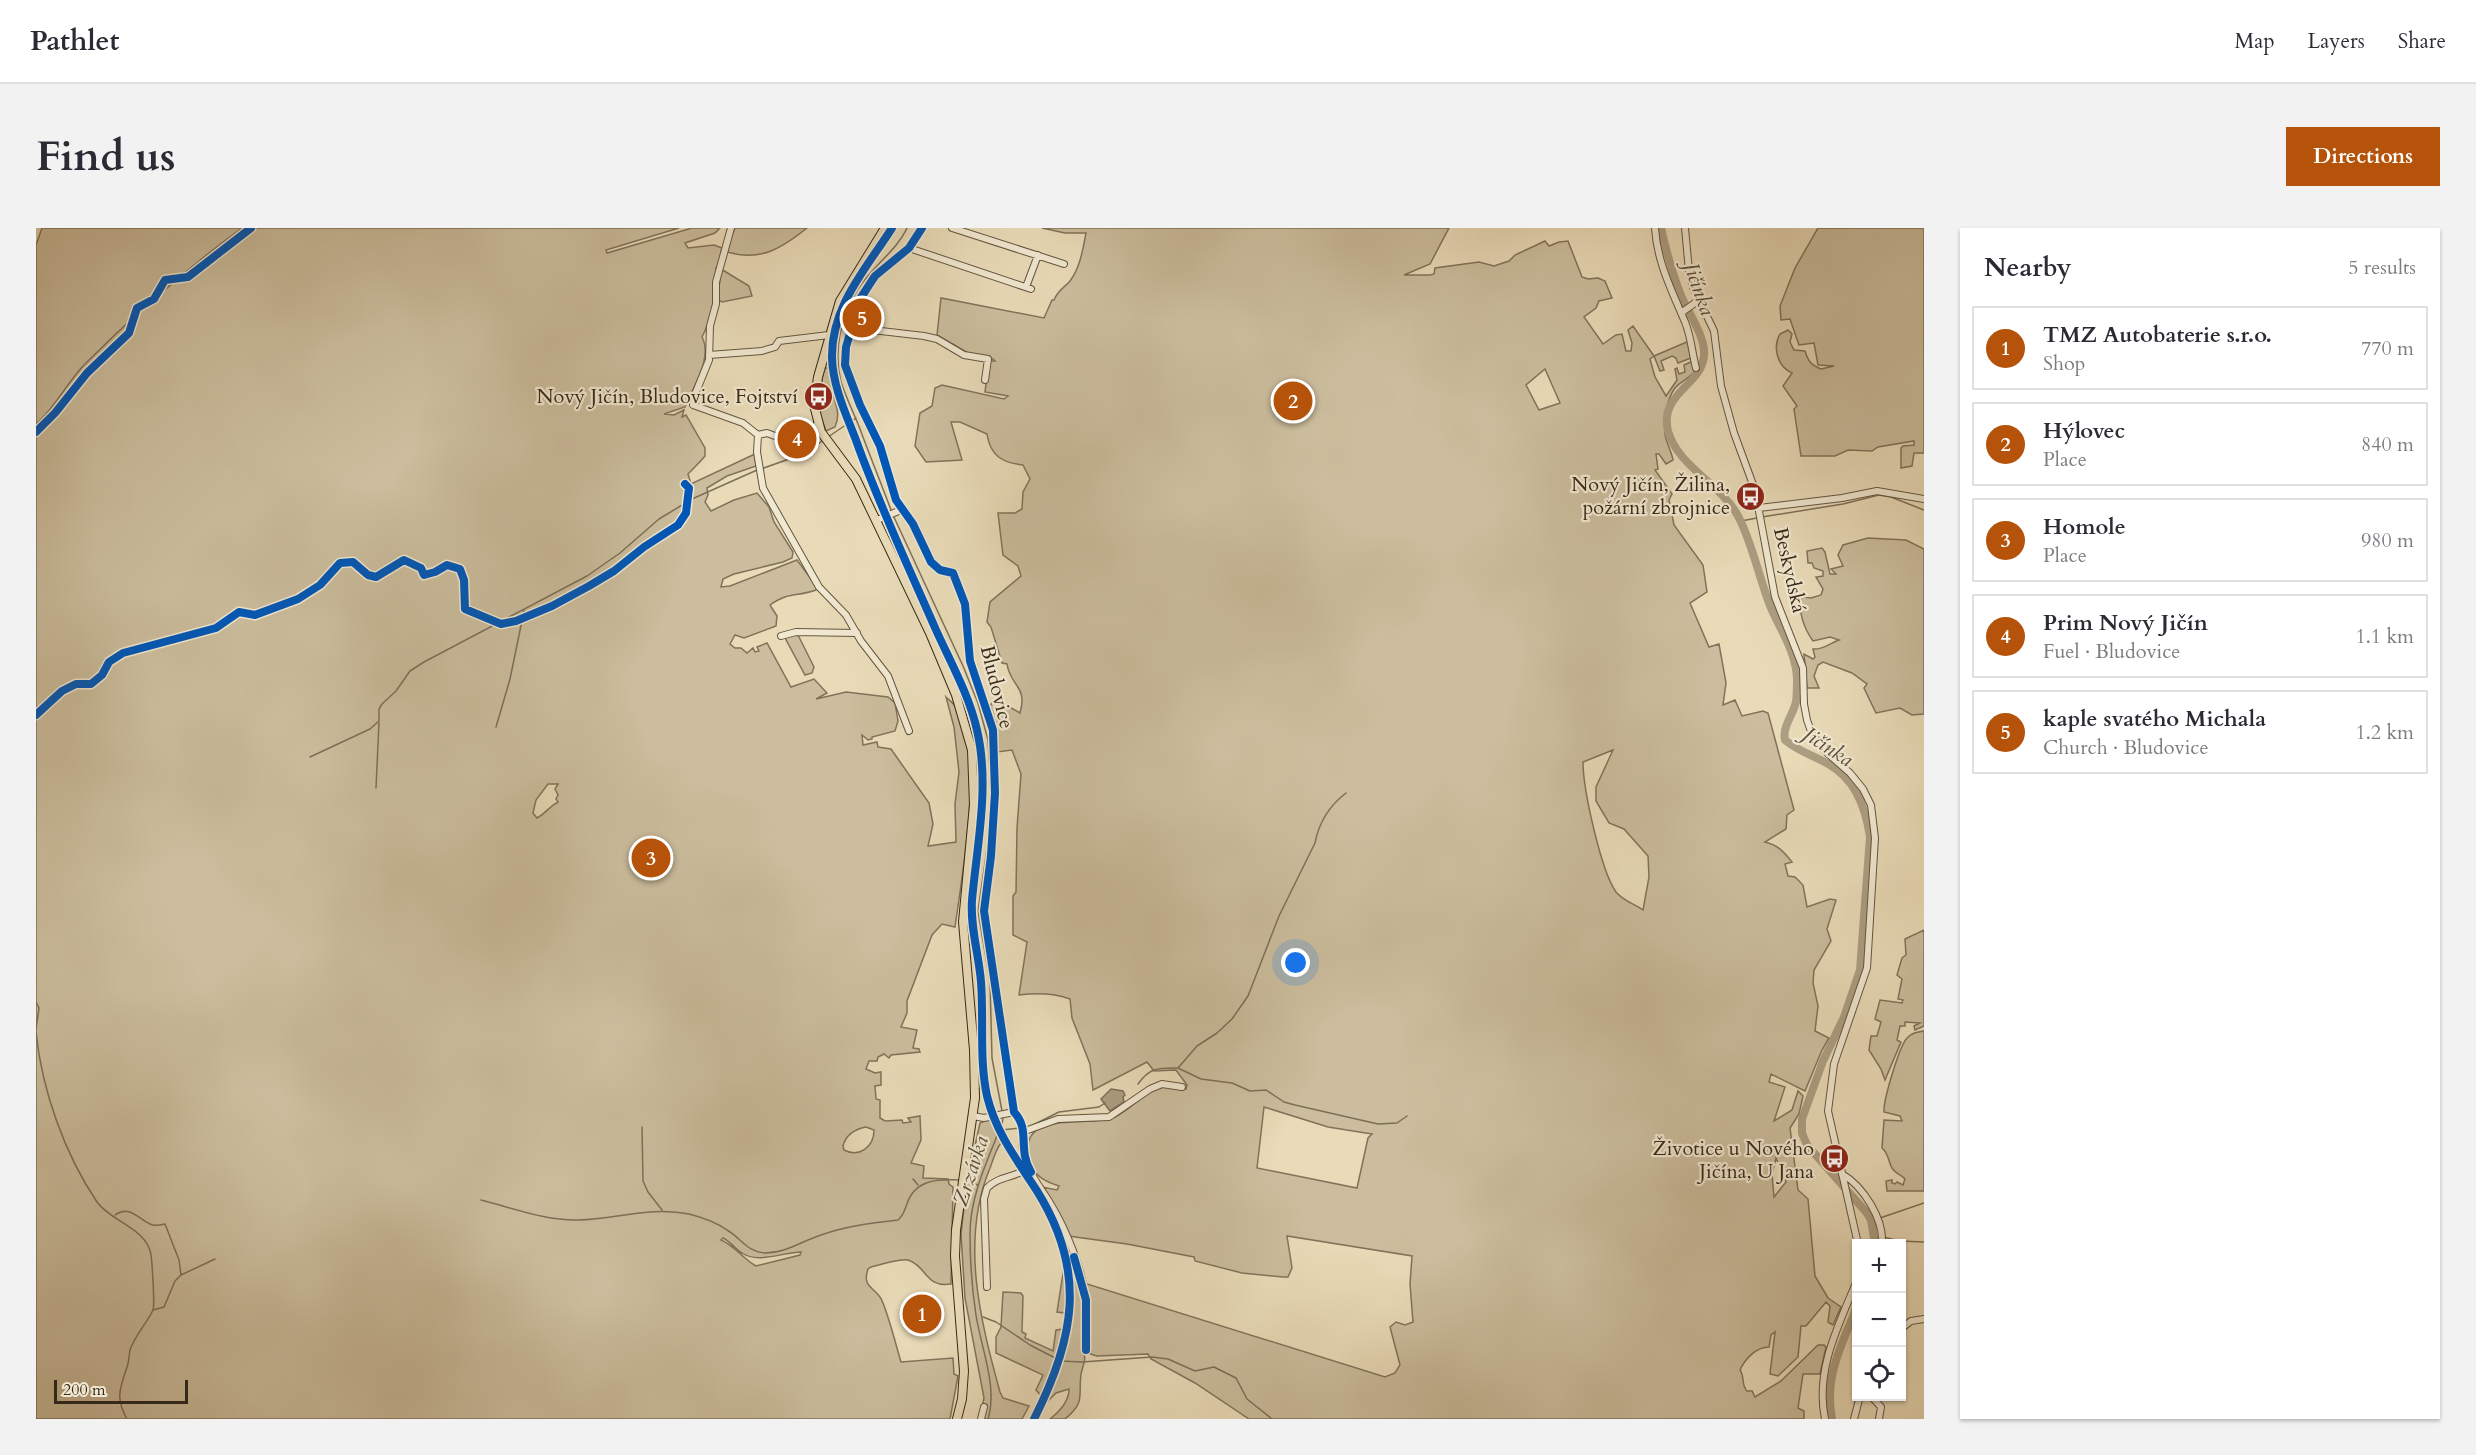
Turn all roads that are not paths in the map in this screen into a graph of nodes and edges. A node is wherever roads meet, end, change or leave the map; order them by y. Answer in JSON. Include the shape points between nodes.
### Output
{"nodes":[{"id":1,"x":731,"y":228,"type":"edge"},
{"id":2,"x":885,"y":228,"type":"edge"},
{"id":3,"x":922,"y":228,"type":"edge"},
{"id":4,"x":952,"y":228,"type":"edge"},
{"id":5,"x":1655,"y":228,"type":"edge"},
{"id":6,"x":1685,"y":228,"type":"edge"},
{"id":7,"x":909,"y":248,"type":"junction"},
{"id":8,"x":1038,"y":255,"type":"junction"},
{"id":9,"x":1064,"y":264,"type":"dead end"},
{"id":10,"x":1699,"y":300,"type":"junction"},
{"id":11,"x":1681,"y":313,"type":"junction"},
{"id":12,"x":849,"y":331,"type":"junction"},
{"id":13,"x":829,"y":335,"type":"junction"},
{"id":14,"x":709,"y":356,"type":"junction"},
{"id":15,"x":1695,"y":368,"type":"dead end"},
{"id":16,"x":985,"y":380,"type":"dead end"},
{"id":17,"x":818,"y":425,"type":"junction"},
{"id":18,"x":758,"y":435,"type":"junction"},
{"id":19,"x":1924,"y":499,"type":"edge"},
{"id":20,"x":899,"y":510,"type":"junction"},
{"id":21,"x":1760,"y":510,"type":"junction"},
{"id":22,"x":877,"y":520,"type":"junction"},
{"id":23,"x":857,"y":633,"type":"junction"},
{"id":24,"x":781,"y":636,"type":"dead end"},
{"id":25,"x":909,"y":731,"type":"dead end"},
{"id":26,"x":1182,"y":1086,"type":"dead end"},
{"id":27,"x":1012,"y":1113,"type":"junction"},
{"id":28,"x":973,"y":1116,"type":"junction"},
{"id":29,"x":1025,"y":1131,"type":"junction"},
{"id":30,"x":1028,"y":1168,"type":"junction"},
{"id":31,"x":1842,"y":1177,"type":"junction"},
{"id":32,"x":1857,"y":1239,"type":"edge"},
{"id":33,"x":1881,"y":1239,"type":"edge"},
{"id":34,"x":987,"y":1287,"type":"dead end"},
{"id":35,"x":1853,"y":1293,"type":"edge"},
{"id":36,"x":1924,"y":1319,"type":"edge"},
{"id":37,"x":1906,"y":1325,"type":"edge"},
{"id":38,"x":1086,"y":1350,"type":"dead end"},
{"id":39,"x":1859,"y":1401,"type":"edge"},
{"id":40,"x":1876,"y":1401,"type":"edge"},
{"id":41,"x":984,"y":1407,"type":"dead end"},
{"id":42,"x":957,"y":1419,"type":"edge"},
{"id":43,"x":981,"y":1419,"type":"edge"},
{"id":44,"x":1826,"y":1419,"type":"edge"},
{"id":45,"x":1854,"y":1419,"type":"edge"},
{"id":46,"x":1879,"y":1419,"type":"edge"}],
"edges":[{"from":1,"to":14,"type":"street","via":[[716,282]]},
{"from":2,"to":13,"type":"main road","via":[[842,295]]},
{"from":3,"to":7,"type":"street","name":"Bludovice"},
{"from":4,"to":8,"type":"street"},
{"from":5,"to":11,"type":"street","via":[[1664,271]]},
{"from":6,"to":10,"type":"street","name":"Beskydská","via":[[1689,271]]},
{"from":7,"to":8,"type":"street","via":[[1029,288]]},
{"from":7,"to":12,"type":"street","name":"Bludovice","via":[[875,276],[860,299]]},
{"from":8,"to":9,"type":"street"},
{"from":10,"to":11,"type":"street"},
{"from":10,"to":21,"type":"street","name":"Beskydská","via":[[1714,331],[1721,386]]},
{"from":11,"to":15,"type":"street"},
{"from":12,"to":16,"type":"street","via":[[937,339],[964,355],[988,359]]},
{"from":12,"to":20,"type":"street","name":"Bludovice","via":[[845,365],[880,446]]},
{"from":13,"to":14,"type":"street","via":[[779,340],[774,348],[758,352]]},
{"from":13,"to":17,"type":"main road","via":[[814,396]]},
{"from":14,"to":18,"type":"street","via":[[693,405],[743,423]]},
{"from":17,"to":18,"type":"street","via":[[783,439],[767,433]]},
{"from":17,"to":22,"type":"main road","via":[[851,471]]},
{"from":18,"to":23,"type":"street","via":[[763,488],[819,587]]},
{"from":19,"to":21,"type":"street","via":[[1877,490]]},
{"from":20,"to":22,"type":"street"},
{"from":20,"to":27,"type":"street","name":"Bludovice","via":[[913,524],[931,562],[940,570],[953,573],[965,604],[970,661],[993,730],[995,793],[984,911]]},
{"from":21,"to":31,"type":"street","name":"Beskydská","via":[[1775,597],[1803,668],[1804,704],[1812,734],[1850,773],[1871,805],[1875,838],[1867,969],[1834,1064],[1829,1099],[1828,1115]]},
{"from":22,"to":28,"type":"main road","via":[[946,671],[967,725],[972,750],[974,805],[963,922],[974,1060]]},
{"from":23,"to":24,"type":"street","via":[[796,632]]},
{"from":23,"to":25,"type":"street","via":[[892,684]]},
{"from":26,"to":29,"type":"street","via":[[1156,1086],[1108,1117],[1058,1119]]},
{"from":27,"to":28,"type":"street"},
{"from":27,"to":29,"type":"street","name":"Bludovice","via":[[1019,1117]]},
{"from":28,"to":42,"type":"main road","via":[[956,1230],[964,1371]]},
{"from":29,"to":30,"type":"street","name":"Bludovice","via":[[1022,1142]]},
{"from":30,"to":34,"type":"street","via":[[987,1188]]},
{"from":30,"to":38,"type":"street","name":"Bludovice","via":[[1057,1215],[1081,1278],[1086,1300]]},
{"from":31,"to":32,"type":"street","name":"Beskydská"},
{"from":31,"to":33,"type":"street","via":[[1873,1207]]},
{"from":35,"to":44,"type":"street","via":[[1829,1353],[1822,1397]]},
{"from":36,"to":37,"type":"street"},
{"from":39,"to":45,"type":"street"},
{"from":40,"to":46,"type":"street","via":[[1881,1407]]},
{"from":41,"to":43,"type":"street"}]}
